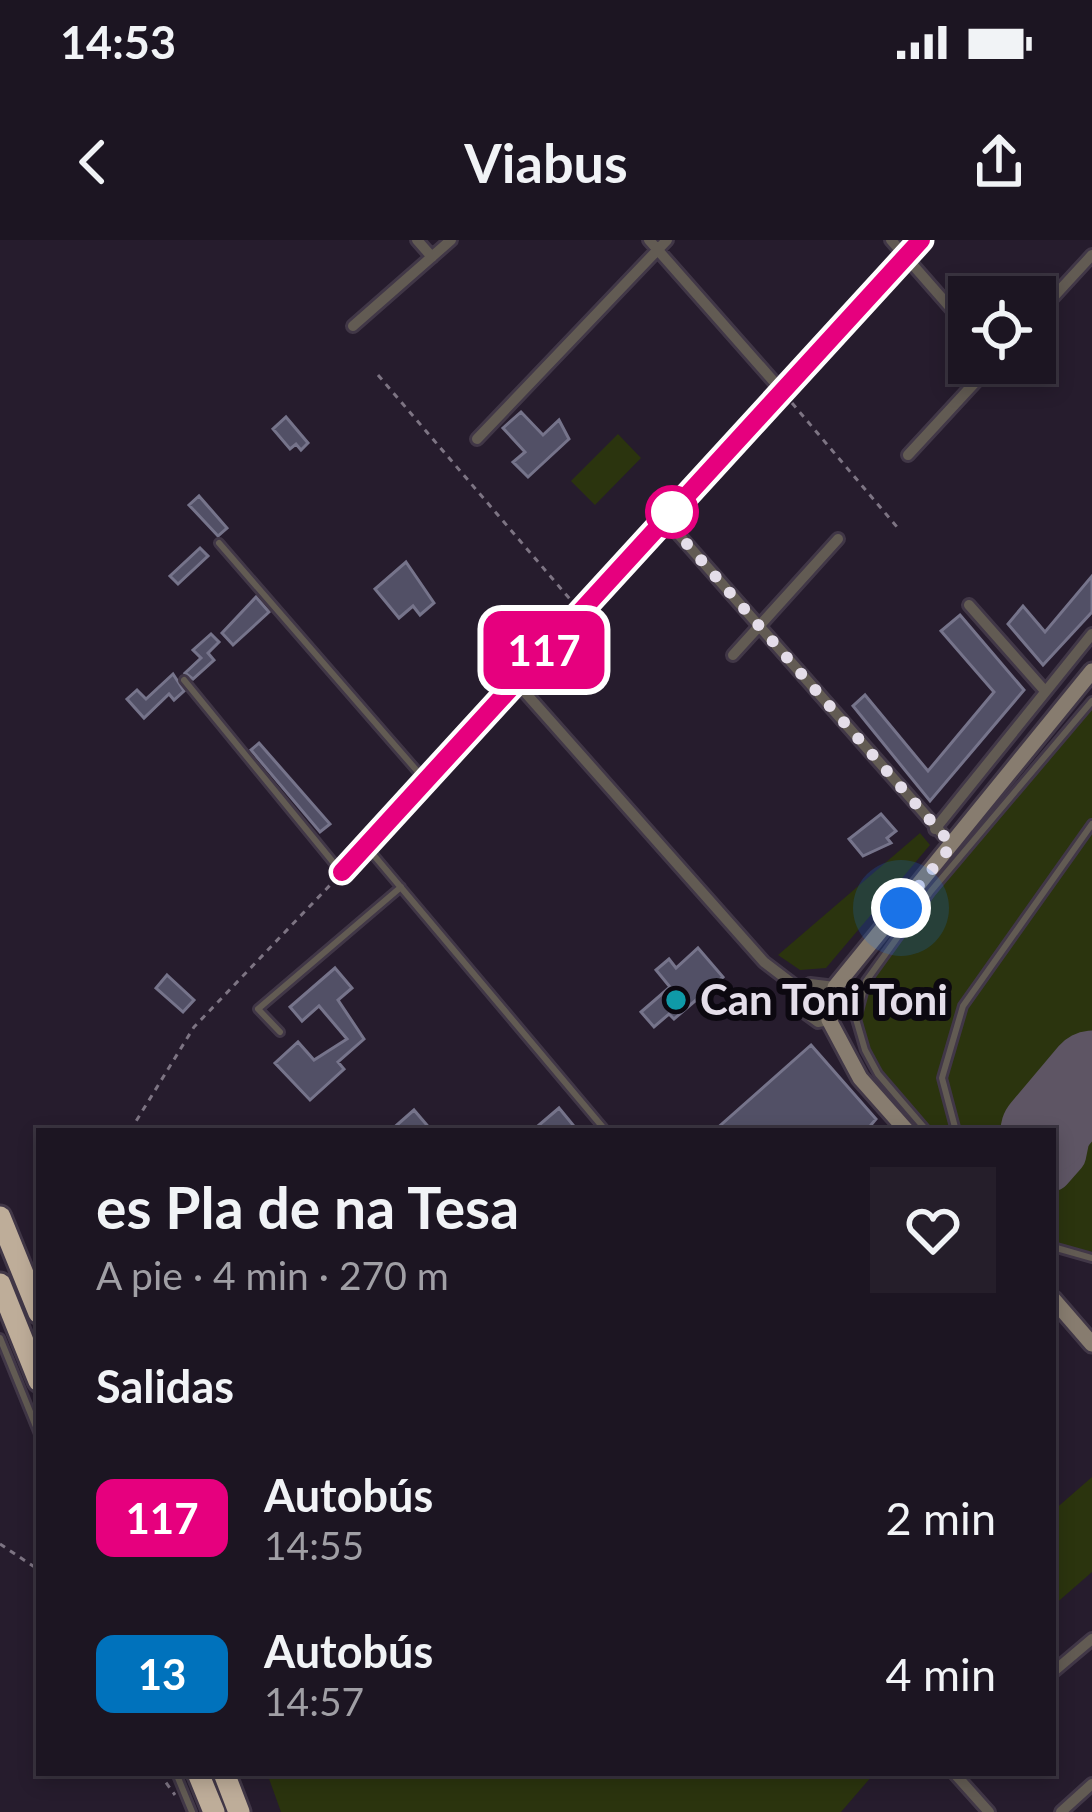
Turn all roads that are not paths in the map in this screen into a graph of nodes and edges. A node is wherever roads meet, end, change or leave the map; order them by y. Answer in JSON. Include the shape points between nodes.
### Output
{"nodes":[{"id":1,"x":417,"y":240,"type":"edge"},
{"id":2,"x":451,"y":240,"type":"edge"},
{"id":3,"x":891,"y":240,"type":"edge"},
{"id":4,"x":921,"y":240,"type":"edge"},
{"id":5,"x":658,"y":243,"type":"edge"},
{"id":6,"x":1092,"y":255,"type":"edge"},
{"id":7,"x":906,"y":256,"type":"junction"},
{"id":8,"x":432,"y":257,"type":"junction"},
{"id":9,"x":1056,"y":294,"type":"edge"},
{"id":10,"x":948,"y":305,"type":"edge"},
{"id":11,"x":353,"y":326,"type":"dead end"},
{"id":12,"x":974,"y":384,"type":"edge"},
{"id":13,"x":783,"y":392,"type":"junction"},
{"id":14,"x":477,"y":439,"type":"dead end"},
{"id":15,"x":908,"y":455,"type":"dead end"},
{"id":16,"x":665,"y":519,"type":"junction"},
{"id":17,"x":838,"y":539,"type":"dead end"},
{"id":18,"x":219,"y":543,"type":"dead end"},
{"id":19,"x":969,"y":605,"type":"dead end"},
{"id":20,"x":761,"y":625,"type":"junction"},
{"id":21,"x":1092,"y":634,"type":"edge"},
{"id":22,"x":733,"y":655,"type":"dead end"},
{"id":23,"x":1092,"y":671,"type":"edge"},
{"id":24,"x":184,"y":680,"type":"dead end"},
{"id":25,"x":515,"y":681,"type":"junction"},
{"id":26,"x":1045,"y":691,"type":"junction"},
{"id":27,"x":1092,"y":700,"type":"edge"},
{"id":28,"x":425,"y":780,"type":"junction"},
{"id":29,"x":1092,"y":824,"type":"edge"},
{"id":30,"x":935,"y":829,"type":"junction"},
{"id":31,"x":952,"y":845,"type":"junction"},
{"id":32,"x":366,"y":846,"type":"junction"},
{"id":33,"x":342,"y":872,"type":"joint"},
{"id":34,"x":401,"y":887,"type":"junction"},
{"id":35,"x":835,"y":987,"type":"junction"},
{"id":36,"x":802,"y":991,"type":"junction"},
{"id":37,"x":829,"y":1020,"type":"junction"},
{"id":38,"x":280,"y":1032,"type":"dead end"},
{"id":39,"x":603,"y":1128,"type":"edge"},
{"id":40,"x":898,"y":1128,"type":"edge"},
{"id":41,"x":924,"y":1128,"type":"edge"},
{"id":42,"x":955,"y":1128,"type":"edge"},
{"id":43,"x":0,"y":1217,"type":"edge"},
{"id":44,"x":1056,"y":1248,"type":"edge"},
{"id":45,"x":1092,"y":1258,"type":"edge"},
{"id":46,"x":0,"y":1285,"type":"edge"},
{"id":47,"x":1056,"y":1303,"type":"edge"},
{"id":48,"x":36,"y":1306,"type":"edge"},
{"id":49,"x":0,"y":1338,"type":"edge"},
{"id":50,"x":1092,"y":1345,"type":"edge"},
{"id":51,"x":36,"y":1374,"type":"edge"},
{"id":52,"x":36,"y":1426,"type":"edge"},
{"id":53,"x":1092,"y":1639,"type":"edge"},
{"id":54,"x":1056,"y":1669,"type":"edge"},
{"id":55,"x":177,"y":1776,"type":"edge"},
{"id":56,"x":199,"y":1776,"type":"edge"},
{"id":57,"x":225,"y":1776,"type":"edge"},
{"id":58,"x":957,"y":1776,"type":"edge"},
{"id":59,"x":1092,"y":1784,"type":"edge"},
{"id":60,"x":192,"y":1812,"type":"edge"},
{"id":61,"x":214,"y":1812,"type":"edge"},
{"id":62,"x":239,"y":1812,"type":"edge"},
{"id":63,"x":989,"y":1812,"type":"edge"},
{"id":64,"x":1060,"y":1812,"type":"edge"}],
"edges":[{"from":1,"to":8,"type":"street"},
{"from":2,"to":8,"type":"street"},
{"from":3,"to":7,"type":"street"},
{"from":4,"to":7,"type":"street"},
{"from":5,"to":13,"type":"street"},
{"from":5,"to":14,"type":"street"},
{"from":6,"to":9,"type":"street"},
{"from":7,"to":10,"type":"street"},
{"from":7,"to":13,"type":"street"},
{"from":8,"to":11,"type":"street"},
{"from":12,"to":15,"type":"street"},
{"from":13,"to":16,"type":"street"},
{"from":16,"to":20,"type":"street"},
{"from":16,"to":25,"type":"street"},
{"from":17,"to":20,"type":"street"},
{"from":18,"to":28,"type":"lane"},
{"from":19,"to":26,"type":"street"},
{"from":20,"to":22,"type":"street"},
{"from":20,"to":30,"type":"street"},
{"from":21,"to":26,"type":"street"},
{"from":23,"to":31,"type":"street"},
{"from":24,"to":33,"type":"lane"},
{"from":25,"to":28,"type":"street"},
{"from":25,"to":36,"type":"street","via":[[764,962]]},
{"from":26,"to":30,"type":"street"},
{"from":27,"to":41,"type":"lane","via":[[877,959],[860,995],[856,1019],[865,1050]]},
{"from":28,"to":32,"type":"street"},
{"from":29,"to":42,"type":"lane","via":[[963,1006],[943,1078]]},
{"from":30,"to":31,"type":"street"},
{"from":31,"to":35,"type":"street"},
{"from":32,"to":33,"type":"street"},
{"from":32,"to":34,"type":"lane"},
{"from":34,"to":38,"type":"lane","via":[[258,1009]]},
{"from":34,"to":39,"type":"lane"},
{"from":35,"to":36,"type":"street","via":[[809,984]]},
{"from":35,"to":37,"type":"street","via":[[839,1006]]},
{"from":36,"to":37,"type":"street","via":[[806,1014]]},
{"from":37,"to":40,"type":"street"},
{"from":43,"to":48,"type":"highway"},
{"from":44,"to":45,"type":"lane"},
{"from":46,"to":51,"type":"highway"},
{"from":47,"to":50,"type":"street"},
{"from":49,"to":52,"type":"lane"},
{"from":53,"to":54,"type":"street"},
{"from":55,"to":60,"type":"lane"},
{"from":56,"to":61,"type":"highway"},
{"from":57,"to":62,"type":"highway"},
{"from":58,"to":63,"type":"street"},
{"from":59,"to":64,"type":"street"}]}
